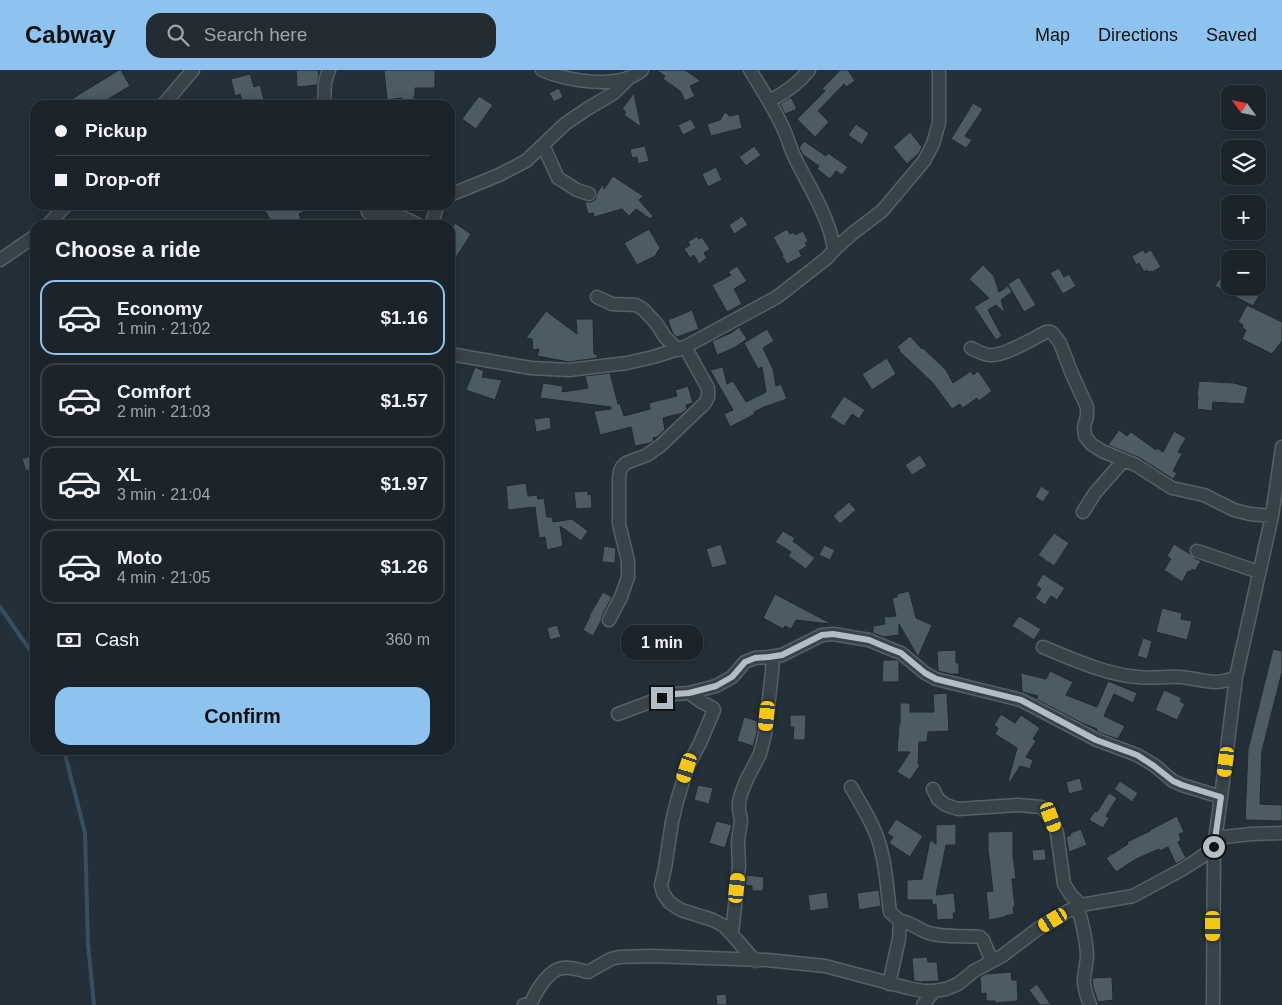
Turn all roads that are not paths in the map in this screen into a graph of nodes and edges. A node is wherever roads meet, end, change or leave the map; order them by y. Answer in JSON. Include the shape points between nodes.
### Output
{"nodes":[{"id":1,"x":193,"y":70,"type":"edge"},
{"id":2,"x":329,"y":70,"type":"edge"},
{"id":3,"x":542,"y":70,"type":"edge"},
{"id":4,"x":642,"y":70,"type":"edge"},
{"id":5,"x":750,"y":70,"type":"edge"},
{"id":6,"x":809,"y":70,"type":"edge"},
{"id":7,"x":938,"y":70,"type":"edge"},
{"id":8,"x":629,"y":78,"type":"junction"},
{"id":9,"x":167,"y":100,"type":"edge"},
{"id":10,"x":324,"y":100,"type":"edge"},
{"id":11,"x":769,"y":101,"type":"junction"},
{"id":12,"x":543,"y":146,"type":"junction"},
{"id":13,"x":455,"y":193,"type":"edge"},
{"id":14,"x":589,"y":194,"type":"dead end"},
{"id":15,"x":62,"y":210,"type":"edge"},
{"id":16,"x":367,"y":210,"type":"edge"},
{"id":17,"x":52,"y":220,"type":"edge"},
{"id":18,"x":410,"y":220,"type":"edge"},
{"id":19,"x":30,"y":239,"type":"edge"},
{"id":20,"x":834,"y":250,"type":"junction"},
{"id":21,"x":0,"y":260,"type":"edge"},
{"id":22,"x":596,"y":297,"type":"dead end"},
{"id":23,"x":682,"y":348,"type":"junction"},
{"id":24,"x":971,"y":348,"type":"dead end"},
{"id":25,"x":455,"y":355,"type":"edge"},
{"id":26,"x":1282,"y":447,"type":"edge"},
{"id":27,"x":1124,"y":460,"type":"junction"},
{"id":28,"x":1083,"y":512,"type":"dead end"},
{"id":29,"x":1272,"y":516,"type":"junction"},
{"id":30,"x":1197,"y":551,"type":"dead end"},
{"id":31,"x":1259,"y":572,"type":"junction"},
{"id":32,"x":609,"y":620,"type":"dead end"},
{"id":33,"x":1043,"y":646,"type":"dead end"},
{"id":34,"x":772,"y":657,"type":"junction"},
{"id":35,"x":1236,"y":677,"type":"junction"},
{"id":36,"x":689,"y":693,"type":"junction"},
{"id":37,"x":618,"y":714,"type":"dead end"},
{"id":38,"x":851,"y":787,"type":"dead end"},
{"id":39,"x":933,"y":789,"type":"dead end"},
{"id":40,"x":1221,"y":797,"type":"junction"},
{"id":41,"x":1282,"y":833,"type":"edge"},
{"id":42,"x":1214,"y":842,"type":"junction"},
{"id":43,"x":1079,"y":906,"type":"junction"},
{"id":44,"x":900,"y":920,"type":"junction"},
{"id":45,"x":732,"y":934,"type":"junction"},
{"id":46,"x":755,"y":961,"type":"junction"},
{"id":47,"x":992,"y":961,"type":"junction"},
{"id":48,"x":889,"y":984,"type":"junction"},
{"id":49,"x":934,"y":991,"type":"junction"},
{"id":50,"x":524,"y":1005,"type":"edge"},
{"id":51,"x":923,"y":1005,"type":"edge"},
{"id":52,"x":1090,"y":1005,"type":"edge"},
{"id":53,"x":1213,"y":1005,"type":"edge"}],
"edges":[{"from":1,"to":9,"type":"street"},
{"from":2,"to":10,"type":"street"},
{"from":3,"to":8,"type":"street","via":[[554,76],[589,82]]},
{"from":4,"to":8,"type":"street"},
{"from":5,"to":11,"type":"street"},
{"from":6,"to":11,"type":"street","via":[[785,93]]},
{"from":7,"to":20,"type":"street","via":[[939,123],[924,161],[882,211]]},
{"from":8,"to":12,"type":"street","via":[[614,94],[566,124]]},
{"from":11,"to":20,"type":"street","via":[[825,218]]},
{"from":12,"to":13,"type":"street","via":[[526,161]]},
{"from":12,"to":14,"type":"street","via":[[558,178]]},
{"from":15,"to":17,"type":"street"},
{"from":16,"to":18,"type":"street","via":[[373,216],[398,216]]},
{"from":19,"to":21,"type":"street"},
{"from":20,"to":23,"type":"street","via":[[777,297]]},
{"from":22,"to":23,"type":"street","via":[[612,304],[636,305],[643,309],[665,337]]},
{"from":23,"to":25,"type":"street","via":[[627,363],[569,370],[531,368]]},
{"from":23,"to":32,"type":"street","via":[[708,388],[708,396],[706,403],[660,446],[647,456],[626,464],[620,471],[619,524],[628,561],[628,577]]},
{"from":24,"to":27,"type":"street","via":[[988,356],[995,355],[1051,332],[1060,344],[1087,407],[1085,436],[1102,451]]},
{"from":26,"to":29,"type":"street"},
{"from":27,"to":28,"type":"street"},
{"from":27,"to":29,"type":"street","via":[[1172,488],[1204,496],[1234,510]]},
{"from":29,"to":31,"type":"street"},
{"from":30,"to":31,"type":"street"},
{"from":31,"to":35,"type":"street"},
{"from":33,"to":35,"type":"street","via":[[1085,664],[1138,677],[1181,677],[1219,682]]},
{"from":34,"to":36,"type":"street","via":[[745,662],[732,677],[716,686]]},
{"from":34,"to":40,"type":"street","via":[[822,635],[869,640],[901,653],[936,679],[1021,700],[1096,740],[1137,755],[1173,781]]},
{"from":34,"to":45,"type":"street","via":[[765,734],[739,802],[739,866]]},
{"from":35,"to":40,"type":"street"},
{"from":36,"to":37,"type":"street","via":[[675,694]]},
{"from":36,"to":45,"type":"street","via":[[714,710],[687,768],[677,801],[661,885],[668,902],[681,910],[713,920]]},
{"from":38,"to":44,"type":"street","via":[[876,835],[882,852],[890,912]]},
{"from":39,"to":43,"type":"street","via":[[938,799],[958,809],[1018,805],[1041,807],[1051,817],[1057,833],[1064,884]]},
{"from":40,"to":42,"type":"street"},
{"from":41,"to":42,"type":"street","via":[[1251,834]]},
{"from":42,"to":43,"type":"street","via":[[1183,870],[1133,896]]},
{"from":42,"to":53,"type":"street"},
{"from":43,"to":47,"type":"street","via":[[1039,928]]},
{"from":43,"to":52,"type":"street","via":[[1087,953],[1084,984]]},
{"from":44,"to":47,"type":"street","via":[[928,933],[980,937]]},
{"from":44,"to":48,"type":"street"},
{"from":45,"to":46,"type":"street"},
{"from":46,"to":48,"type":"street","via":[[825,966]]},
{"from":46,"to":50,"type":"street","via":[[619,957],[588,972],[557,970],[543,982],[531,1002]]},
{"from":47,"to":49,"type":"street","via":[[958,984]]},
{"from":48,"to":49,"type":"street"},
{"from":49,"to":51,"type":"street"}]}
